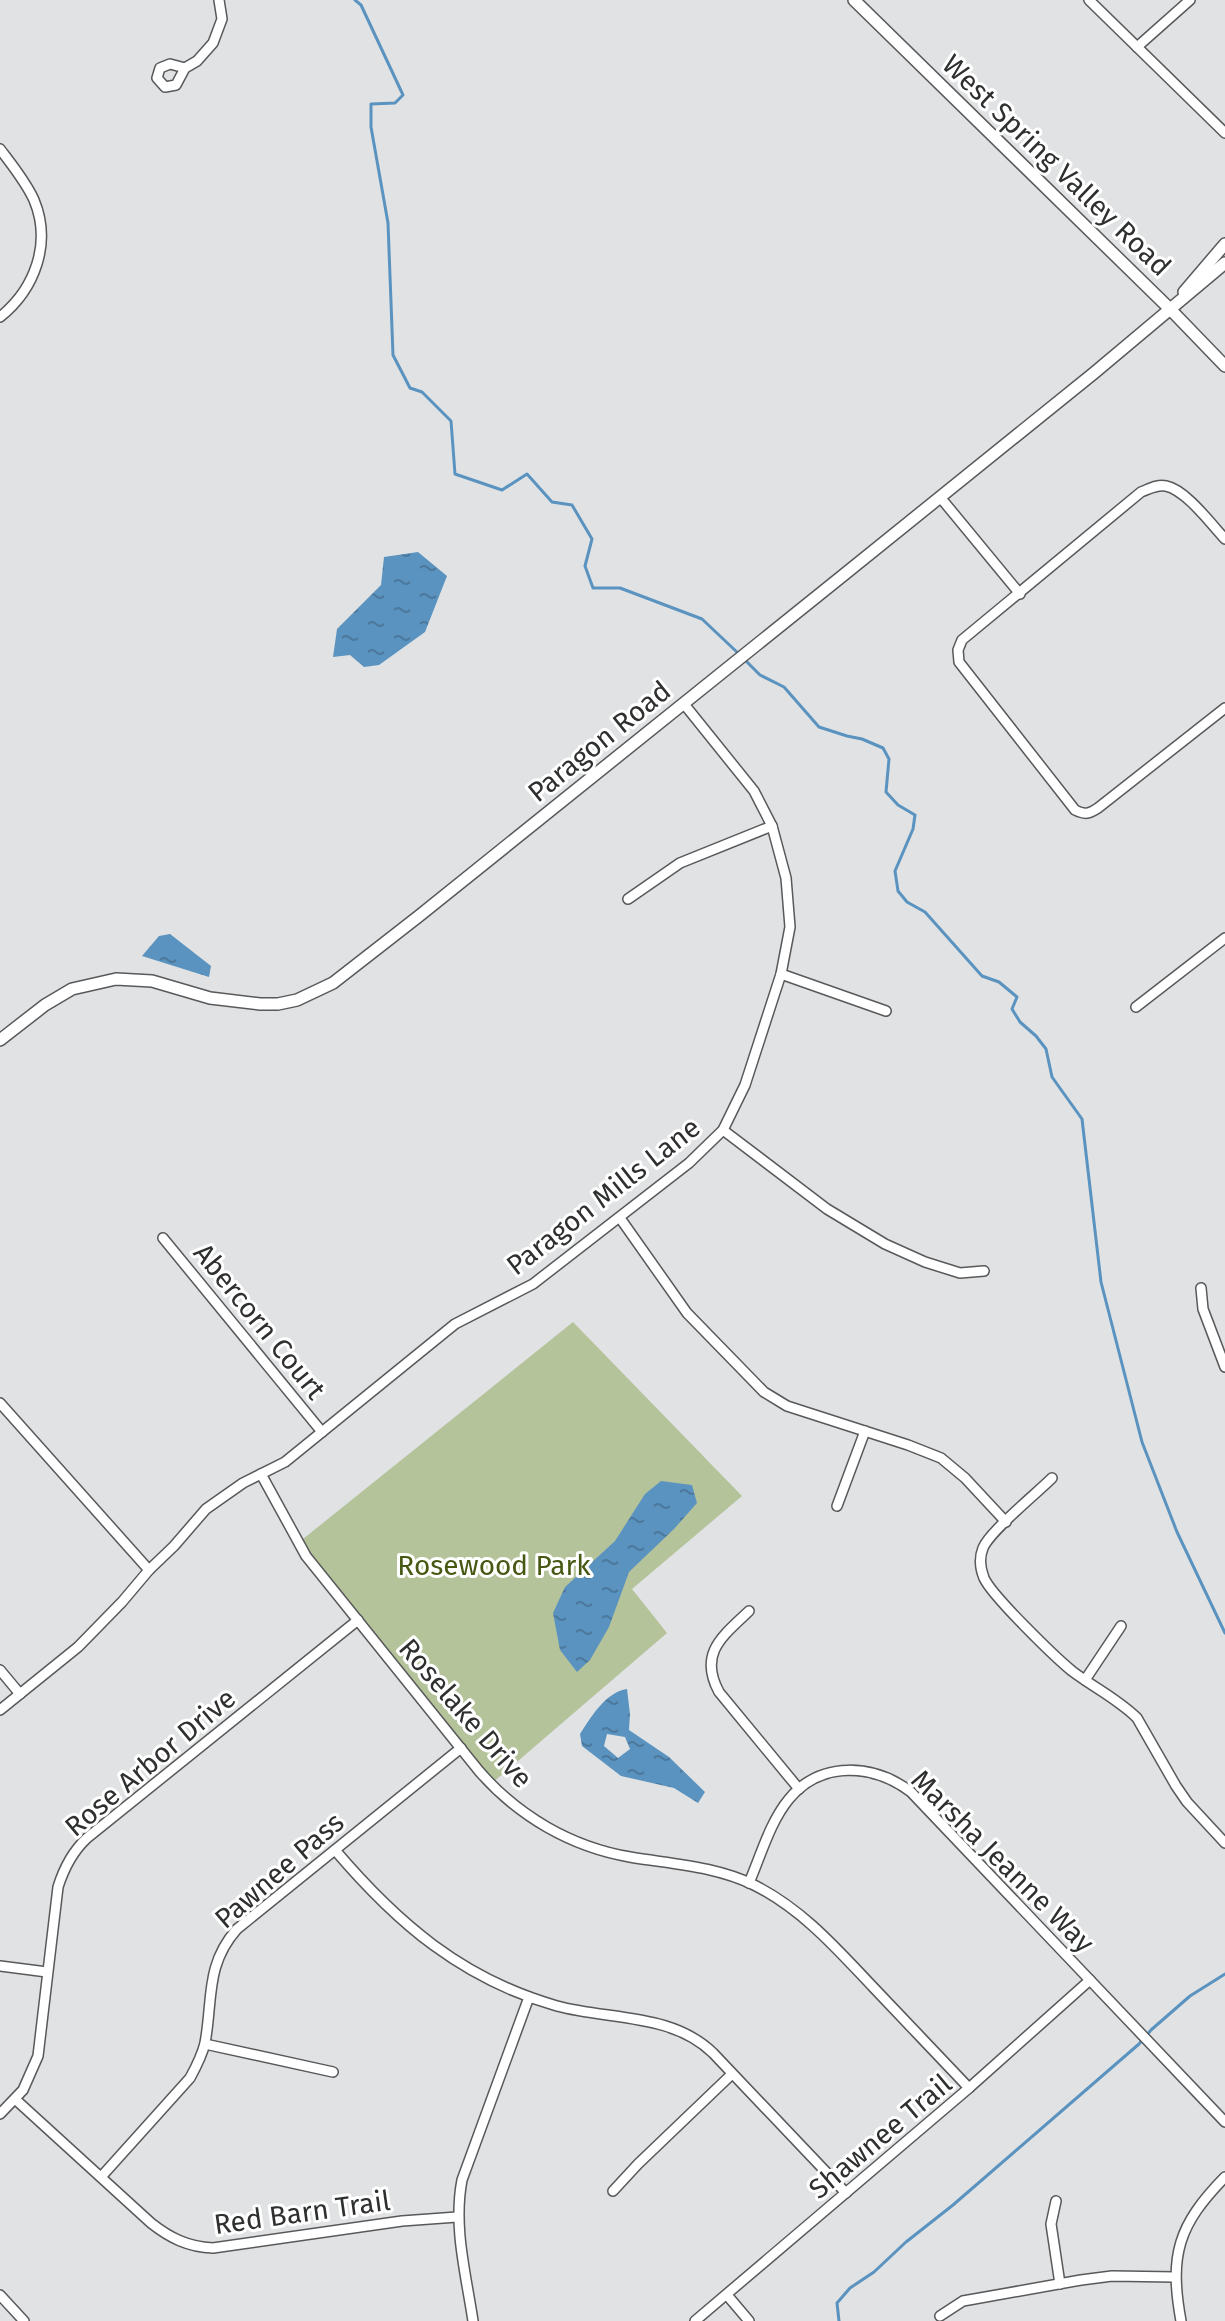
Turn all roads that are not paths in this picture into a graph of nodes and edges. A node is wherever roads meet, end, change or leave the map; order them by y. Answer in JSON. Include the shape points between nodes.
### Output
{"nodes":[{"id":1,"x":219,"y":0,"type":"edge"},
{"id":2,"x":854,"y":0,"type":"edge"},
{"id":3,"x":1089,"y":0,"type":"edge"},
{"id":4,"x":1190,"y":0,"type":"edge"},
{"id":5,"x":1137,"y":47,"type":"junction"},
{"id":6,"x":185,"y":68,"type":"dead end"},
{"id":7,"x":1225,"y":133,"type":"edge"},
{"id":8,"x":0,"y":149,"type":"edge"},
{"id":9,"x":1225,"y":244,"type":"edge"},
{"id":10,"x":1225,"y":263,"type":"edge"},
{"id":11,"x":1170,"y":309,"type":"junction"},
{"id":12,"x":0,"y":317,"type":"edge"},
{"id":13,"x":1225,"y":366,"type":"edge"},
{"id":14,"x":940,"y":497,"type":"junction"},
{"id":15,"x":1225,"y":539,"type":"edge"},
{"id":16,"x":1020,"y":594,"type":"junction"},
{"id":17,"x":684,"y":704,"type":"junction"},
{"id":18,"x":1225,"y":708,"type":"edge"},
{"id":19,"x":772,"y":826,"type":"junction"},
{"id":20,"x":628,"y":899,"type":"dead end"},
{"id":21,"x":1225,"y":938,"type":"edge"},
{"id":22,"x":781,"y":974,"type":"junction"},
{"id":23,"x":1136,"y":1007,"type":"dead end"},
{"id":24,"x":886,"y":1011,"type":"dead end"},
{"id":25,"x":0,"y":1040,"type":"edge"},
{"id":26,"x":723,"y":1130,"type":"junction"},
{"id":27,"x":620,"y":1218,"type":"junction"},
{"id":28,"x":163,"y":1238,"type":"dead end"},
{"id":29,"x":984,"y":1271,"type":"dead end"},
{"id":30,"x":1201,"y":1288,"type":"dead end"},
{"id":31,"x":1225,"y":1367,"type":"edge"},
{"id":32,"x":0,"y":1403,"type":"edge"},
{"id":33,"x":865,"y":1431,"type":"junction"},
{"id":34,"x":322,"y":1432,"type":"junction"},
{"id":35,"x":261,"y":1474,"type":"junction"},
{"id":36,"x":1052,"y":1478,"type":"dead end"},
{"id":37,"x":837,"y":1506,"type":"dead end"},
{"id":38,"x":1006,"y":1522,"type":"junction"},
{"id":39,"x":149,"y":1570,"type":"junction"},
{"id":40,"x":749,"y":1611,"type":"dead end"},
{"id":41,"x":358,"y":1620,"type":"junction"},
{"id":42,"x":1121,"y":1626,"type":"dead end"},
{"id":43,"x":0,"y":1670,"type":"edge"},
{"id":44,"x":1085,"y":1680,"type":"junction"},
{"id":45,"x":20,"y":1694,"type":"junction"},
{"id":46,"x":0,"y":1710,"type":"edge"},
{"id":47,"x":461,"y":1748,"type":"junction"},
{"id":48,"x":799,"y":1789,"type":"junction"},
{"id":49,"x":1225,"y":1843,"type":"edge"},
{"id":50,"x":335,"y":1850,"type":"junction"},
{"id":51,"x":749,"y":1883,"type":"junction"},
{"id":52,"x":0,"y":1966,"type":"edge"},
{"id":53,"x":47,"y":1972,"type":"junction"},
{"id":54,"x":1090,"y":1980,"type":"junction"},
{"id":55,"x":529,"y":1997,"type":"junction"},
{"id":56,"x":205,"y":2044,"type":"junction"},
{"id":57,"x":333,"y":2072,"type":"dead end"},
{"id":58,"x":732,"y":2074,"type":"junction"},
{"id":59,"x":969,"y":2088,"type":"junction"},
{"id":60,"x":15,"y":2099,"type":"junction"},
{"id":61,"x":0,"y":2114,"type":"edge"},
{"id":62,"x":1225,"y":2122,"type":"edge"},
{"id":63,"x":101,"y":2177,"type":"junction"},
{"id":64,"x":1225,"y":2177,"type":"edge"},
{"id":65,"x":613,"y":2191,"type":"dead end"},
{"id":66,"x":846,"y":2193,"type":"junction"},
{"id":67,"x":1056,"y":2201,"type":"dead end"},
{"id":68,"x":457,"y":2217,"type":"junction"},
{"id":69,"x":1175,"y":2277,"type":"junction"},
{"id":70,"x":1060,"y":2284,"type":"junction"},
{"id":71,"x":0,"y":2295,"type":"edge"},
{"id":72,"x":727,"y":2295,"type":"junction"},
{"id":73,"x":940,"y":2316,"type":"dead end"},
{"id":74,"x":24,"y":2321,"type":"edge"},
{"id":75,"x":473,"y":2321,"type":"edge"},
{"id":76,"x":695,"y":2321,"type":"edge"},
{"id":77,"x":749,"y":2321,"type":"edge"},
{"id":78,"x":1181,"y":2321,"type":"edge"}],
"edges":[{"from":1,"to":6,"type":"street","via":[[222,19],[213,43]]},
{"from":2,"to":11,"type":"street","name":"West Spring Valley Road"},
{"from":3,"to":5,"type":"street"},
{"from":4,"to":5,"type":"street"},
{"from":5,"to":7,"type":"street"},
{"from":8,"to":12,"type":"street","via":[[34,199],[41,235],[30,284]]},
{"from":9,"to":11,"type":"street","name":"Paragon Road"},
{"from":10,"to":11,"type":"street","name":"Paragon Road"},
{"from":11,"to":13,"type":"street","name":"West Spring Valley Road"},
{"from":11,"to":14,"type":"street","name":"Paragon Road"},
{"from":14,"to":16,"type":"street"},
{"from":14,"to":17,"type":"street","name":"Paragon Road"},
{"from":15,"to":16,"type":"street","via":[[1185,496],[1167,486],[1154,487],[1141,492]]},
{"from":16,"to":18,"type":"street","via":[[962,640],[959,662],[1075,810],[1083,814],[1098,808]]},
{"from":17,"to":19,"type":"street","name":"Paragon Mills Lane","via":[[754,791]]},
{"from":17,"to":25,"type":"street","name":"Paragon Road","via":[[319,991],[291,1002],[255,1004],[152,981],[116,979],[72,989]]},
{"from":19,"to":20,"type":"street","via":[[680,863]]},
{"from":19,"to":22,"type":"street","name":"Paragon Mills Lane","via":[[786,878],[790,927]]},
{"from":21,"to":23,"type":"street"},
{"from":22,"to":24,"type":"street"},
{"from":22,"to":26,"type":"street","name":"Paragon Mills Lane","via":[[745,1085]]},
{"from":26,"to":27,"type":"street","name":"Paragon Mills Lane"},
{"from":26,"to":29,"type":"street","via":[[827,1209],[885,1244],[960,1273]]},
{"from":27,"to":33,"type":"street","via":[[687,1313],[756,1386],[787,1406]]},
{"from":27,"to":34,"type":"street","name":"Paragon Mills Lane","via":[[533,1284],[455,1324]]},
{"from":28,"to":34,"type":"street","name":"Abercorn Court"},
{"from":30,"to":31,"type":"street","via":[[1203,1309]]},
{"from":32,"to":39,"type":"street"},
{"from":33,"to":37,"type":"street"},
{"from":33,"to":38,"type":"street","via":[[941,1458]]},
{"from":34,"to":35,"type":"street","name":"Paragon Mills Lane"},
{"from":35,"to":39,"type":"street","name":"Paragon Mills Lane","via":[[206,1509]]},
{"from":35,"to":41,"type":"street","name":"Roselake Drive","via":[[306,1556]]},
{"from":36,"to":38,"type":"street"},
{"from":38,"to":44,"type":"street","via":[[982,1551],[984,1577],[1057,1658]]},
{"from":39,"to":45,"type":"street","name":"Paragon Mills Lane","via":[[78,1647]]},
{"from":40,"to":48,"type":"street","via":[[715,1647],[712,1675],[719,1692]]},
{"from":41,"to":47,"type":"street","name":"Roselake Drive"},
{"from":41,"to":53,"type":"street","name":"Rose Arbor Drive","via":[[78,1846],[58,1887]]},
{"from":42,"to":44,"type":"street"},
{"from":43,"to":45,"type":"street"},
{"from":44,"to":49,"type":"street","via":[[1137,1718],[1187,1802]]},
{"from":45,"to":46,"type":"street","name":"Paragon Mills Lane"},
{"from":47,"to":50,"type":"street","name":"Pawnee Pass"},
{"from":47,"to":51,"type":"street","name":"Roselake Drive","via":[[503,1796],[564,1836],[607,1852],[711,1870]]},
{"from":48,"to":51,"type":"street","via":[[780,1813]]},
{"from":48,"to":54,"type":"street","name":"Marsha Jeanne Way","via":[[822,1775],[846,1770],[871,1771],[900,1784]]},
{"from":50,"to":55,"type":"street","via":[[387,1908],[429,1943]]},
{"from":50,"to":56,"type":"street","name":"Pawnee Pass","via":[[229,1939],[213,1973]]},
{"from":51,"to":59,"type":"street","name":"Roselake Drive","via":[[785,1903],[824,1935]]},
{"from":52,"to":53,"type":"street"},
{"from":53,"to":60,"type":"street","name":"Rose Arbor Drive","via":[[38,2056]]},
{"from":54,"to":59,"type":"street","name":"Shawnee Trail"},
{"from":54,"to":62,"type":"street","name":"Marsha Jeanne Way"},
{"from":55,"to":58,"type":"street","via":[[682,2031]]},
{"from":55,"to":68,"type":"street","via":[[462,2180]]},
{"from":56,"to":57,"type":"street"},
{"from":56,"to":63,"type":"street","name":"Pawnee Pass","via":[[183,2089]]},
{"from":58,"to":65,"type":"street"},
{"from":58,"to":66,"type":"street"},
{"from":59,"to":66,"type":"street","name":"Shawnee Trail"},
{"from":60,"to":61,"type":"street","name":"Rose Arbor Drive"},
{"from":60,"to":63,"type":"street","name":"Red Barn Trail"},
{"from":63,"to":68,"type":"street","name":"Red Barn Trail","via":[[162,2231],[208,2248]]},
{"from":64,"to":69,"type":"street","via":[[1188,2222]]},
{"from":66,"to":72,"type":"street","name":"Shawnee Trail"},
{"from":67,"to":70,"type":"street","via":[[1051,2224]]},
{"from":68,"to":75,"type":"street"},
{"from":69,"to":70,"type":"street","via":[[1112,2276]]},
{"from":69,"to":78,"type":"street"},
{"from":70,"to":73,"type":"street","via":[[963,2301]]},
{"from":71,"to":74,"type":"street"},
{"from":72,"to":76,"type":"street","name":"Shawnee Trail"},
{"from":72,"to":77,"type":"street"}]}
